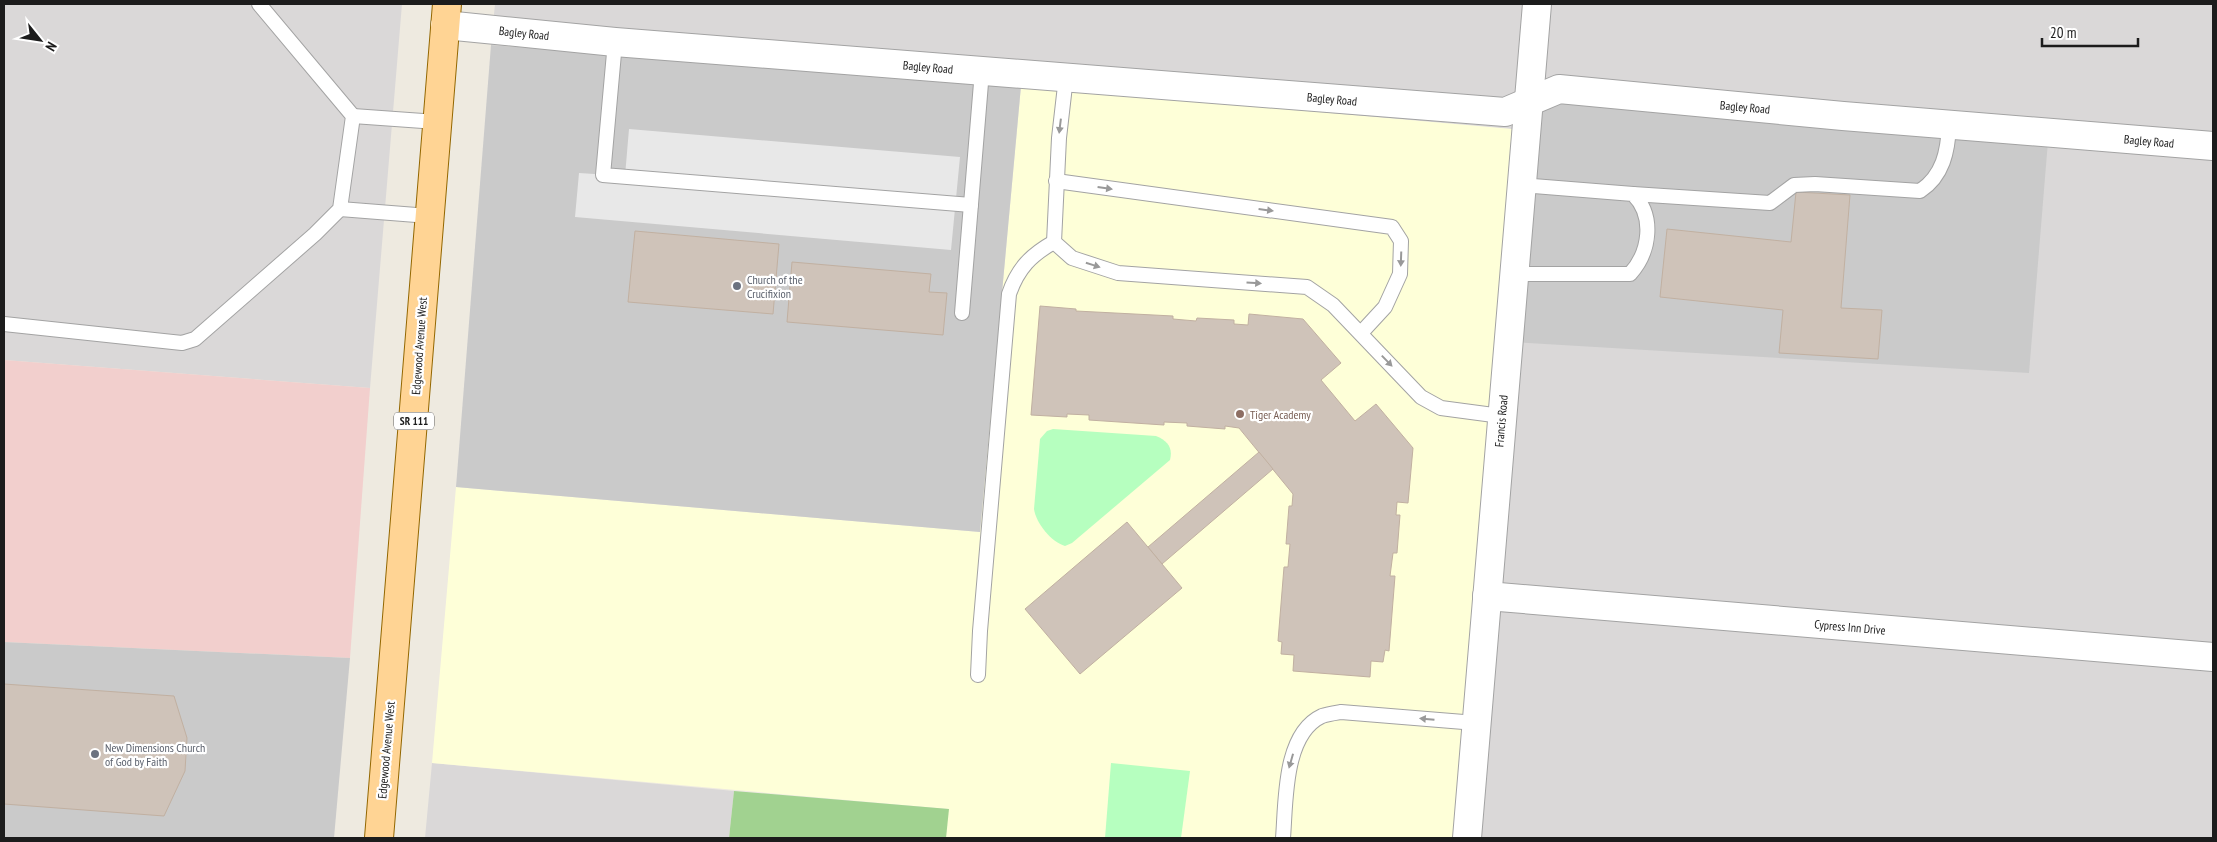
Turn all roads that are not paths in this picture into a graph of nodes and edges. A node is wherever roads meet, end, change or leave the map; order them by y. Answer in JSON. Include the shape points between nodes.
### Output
{"nodes":[{"id":1,"x":259,"y":4,"type":"edge"},
{"id":2,"x":1538,"y":4,"type":"edge"},
{"id":3,"x":446,"y":14,"type":"edge"},
{"id":4,"x":615,"y":42,"type":"junction"},
{"id":5,"x":982,"y":71,"type":"junction"},
{"id":6,"x":1066,"y":78,"type":"junction"},
{"id":7,"x":1530,"y":101,"type":"junction"},
{"id":8,"x":353,"y":116,"type":"junction"},
{"id":9,"x":437,"y":122,"type":"junction"},
{"id":10,"x":1949,"y":125,"type":"junction"},
{"id":11,"x":2213,"y":146,"type":"edge"},
{"id":12,"x":1056,"y":181,"type":"junction"},
{"id":13,"x":1522,"y":185,"type":"junction"},
{"id":14,"x":1633,"y":194,"type":"junction"},
{"id":15,"x":971,"y":205,"type":"junction"},
{"id":16,"x":340,"y":209,"type":"junction"},
{"id":17,"x":429,"y":216,"type":"junction"},
{"id":18,"x":1054,"y":242,"type":"junction"},
{"id":19,"x":1514,"y":274,"type":"junction"},
{"id":20,"x":962,"y":313,"type":"dead end"},
{"id":21,"x":4,"y":324,"type":"edge"},
{"id":22,"x":1361,"y":334,"type":"junction"},
{"id":23,"x":1501,"y":416,"type":"junction"},
{"id":24,"x":1487,"y":596,"type":"junction"},
{"id":25,"x":2213,"y":658,"type":"edge"},
{"id":26,"x":978,"y":676,"type":"dead end"},
{"id":27,"x":1476,"y":723,"type":"junction"},
{"id":28,"x":379,"y":838,"type":"edge"},
{"id":29,"x":1282,"y":838,"type":"edge"},
{"id":30,"x":1467,"y":838,"type":"edge"}],
"edges":[{"from":1,"to":8,"type":"lane"},
{"from":2,"to":7,"type":"street","name":"Francis Road"},
{"from":3,"to":4,"type":"street","name":"Bagley Road"},
{"from":3,"to":9,"type":"main road","name":"Edgewood Avenue West","number":"SR 111"},
{"from":4,"to":5,"type":"street","name":"Bagley Road"},
{"from":4,"to":15,"type":"lane","via":[[603,175]]},
{"from":5,"to":6,"type":"street","name":"Bagley Road"},
{"from":5,"to":15,"type":"lane"},
{"from":6,"to":7,"type":"street","name":"Bagley Road","via":[[1505,112]]},
{"from":6,"to":12,"type":"lane","one_way":true},
{"from":7,"to":10,"type":"street","name":"Bagley Road","via":[[1560,89]]},
{"from":7,"to":13,"type":"street","name":"Francis Road"},
{"from":8,"to":9,"type":"lane"},
{"from":8,"to":16,"type":"lane"},
{"from":9,"to":17,"type":"main road","name":"Edgewood Avenue West","number":"SR 111"},
{"from":10,"to":11,"type":"street","name":"Bagley Road"},
{"from":10,"to":14,"type":"lane","via":[[1949,141],[1940,172],[1930,185],[1920,191],[1794,185],[1770,203]]},
{"from":12,"to":18,"type":"lane"},
{"from":12,"to":22,"type":"lane","one_way":true,"via":[[1392,227],[1401,242],[1400,274],[1385,307]]},
{"from":13,"to":14,"type":"lane"},
{"from":13,"to":19,"type":"street","name":"Francis Road"},
{"from":14,"to":19,"type":"lane","via":[[1643,207],[1648,227],[1643,254],[1630,274]]},
{"from":15,"to":20,"type":"lane"},
{"from":16,"to":17,"type":"lane"},
{"from":16,"to":21,"type":"lane","via":[[195,339],[182,343]]},
{"from":17,"to":28,"type":"main road","name":"Edgewood Avenue West","number":"SR 111"},
{"from":18,"to":22,"type":"lane","one_way":true,"via":[[1072,258],[1118,273],[1306,287],[1333,305]]},
{"from":18,"to":26,"type":"lane","via":[[1023,264],[1009,294]]},
{"from":19,"to":23,"type":"street","name":"Francis Road"},
{"from":22,"to":23,"type":"lane","one_way":true,"via":[[1421,397],[1440,408]]},
{"from":23,"to":24,"type":"street","name":"Francis Road"},
{"from":24,"to":25,"type":"street","name":"Cypress Inn Drive"},
{"from":24,"to":27,"type":"street","name":"Francis Road"},
{"from":27,"to":29,"type":"lane","one_way":true,"via":[[1341,712],[1322,716],[1309,726],[1297,744],[1290,764]]},
{"from":27,"to":30,"type":"street","name":"Francis Road"}]}
